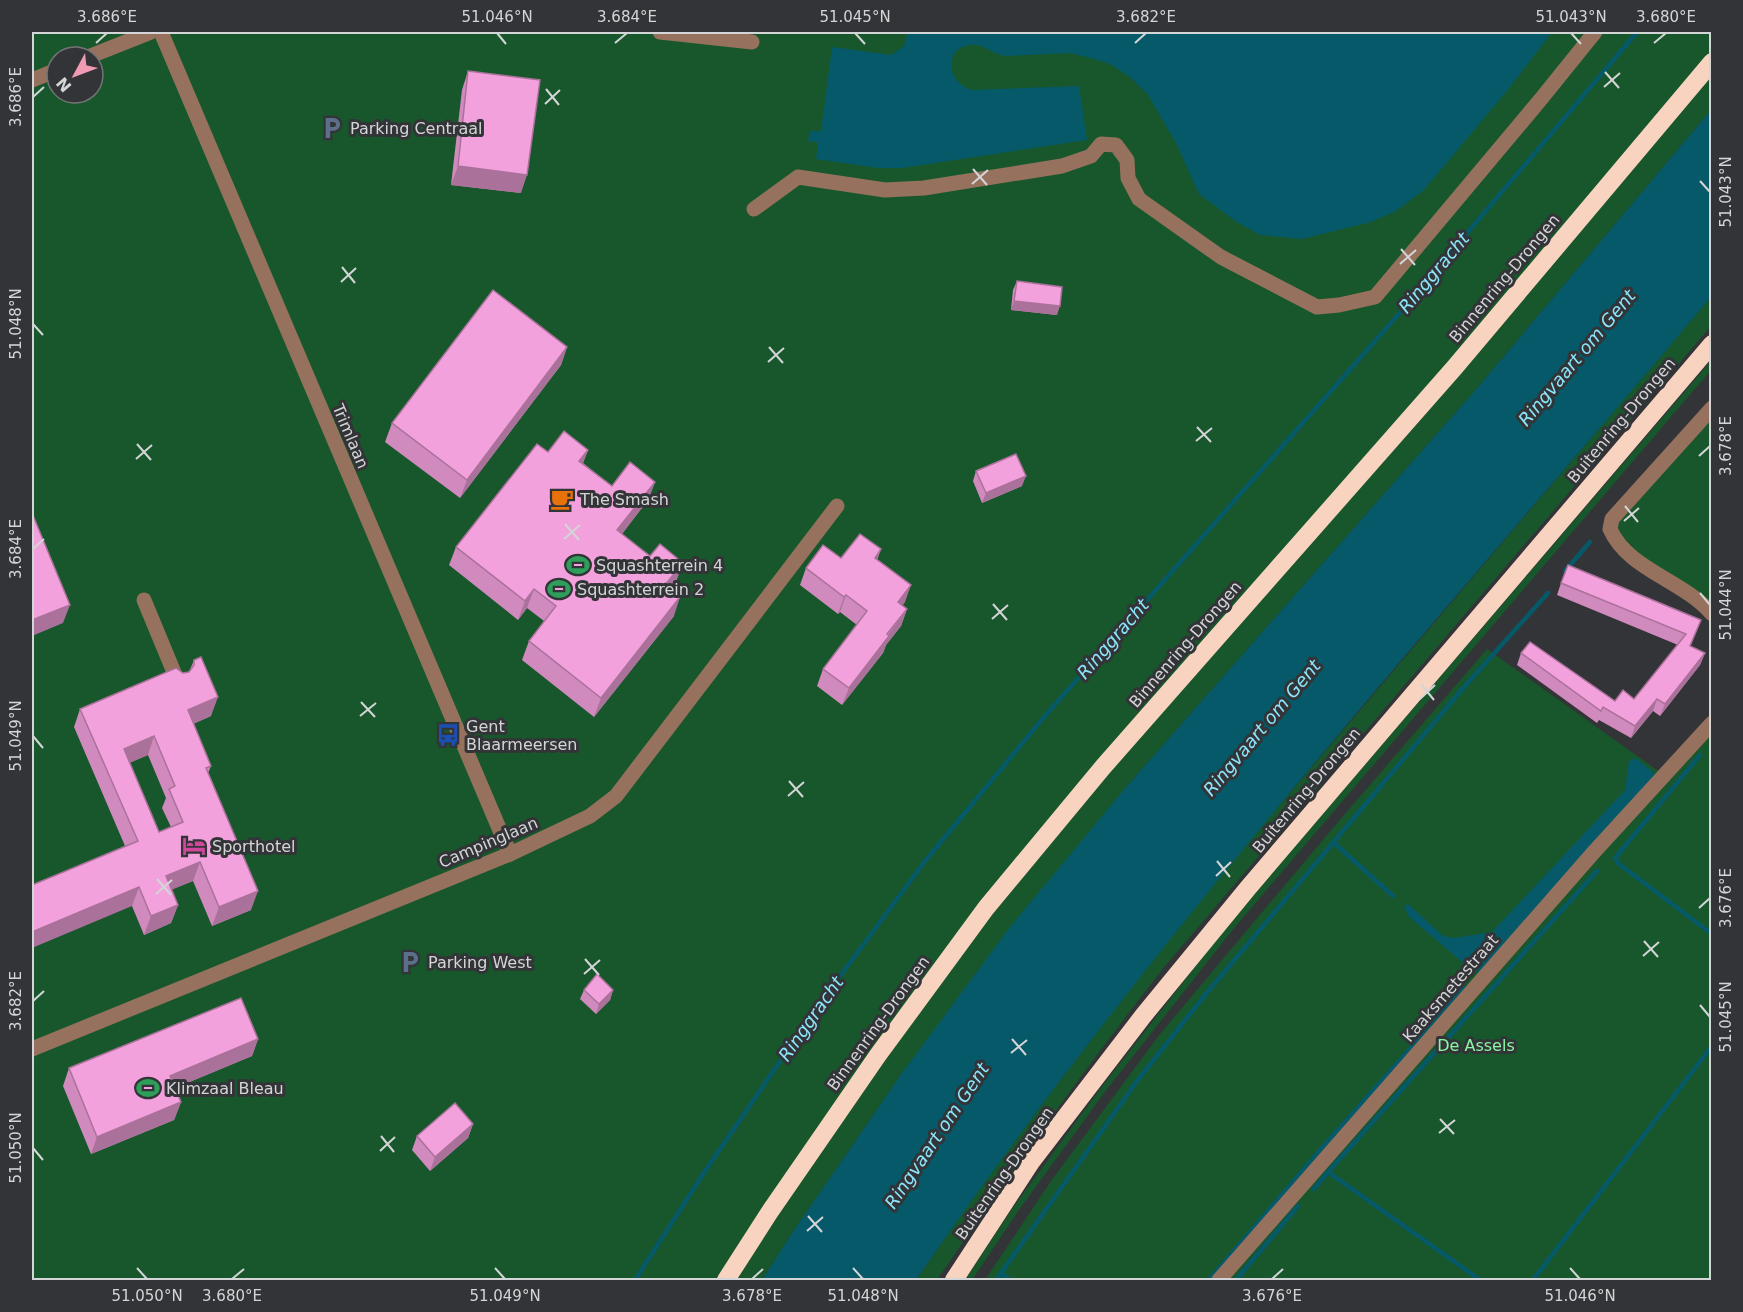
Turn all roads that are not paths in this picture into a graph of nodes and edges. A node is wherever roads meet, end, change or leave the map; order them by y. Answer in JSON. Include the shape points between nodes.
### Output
{"nodes":[{"id":1,"x":152,"y":32,"type":"edge"},
{"id":2,"x":161,"y":32,"type":"edge"},
{"id":3,"x":660,"y":32,"type":"edge"},
{"id":4,"x":1595,"y":32,"type":"edge"},
{"id":5,"x":752,"y":42,"type":"dead end"},
{"id":6,"x":105,"y":50,"type":"edge"},
{"id":7,"x":1712,"y":62,"type":"edge"},
{"id":8,"x":754,"y":209,"type":"dead end"},
{"id":9,"x":1712,"y":344,"type":"edge"},
{"id":10,"x":1712,"y":408,"type":"edge"},
{"id":11,"x":837,"y":506,"type":"dead end"},
{"id":12,"x":144,"y":600,"type":"dead end"},
{"id":13,"x":1712,"y":614,"type":"edge"},
{"id":14,"x":178,"y":682,"type":"edge"},
{"id":15,"x":1712,"y":723,"type":"edge"},
{"id":16,"x":510,"y":854,"type":"junction"},
{"id":17,"x":32,"y":1049,"type":"edge"},
{"id":18,"x":726,"y":1281,"type":"edge"},
{"id":19,"x":954,"y":1281,"type":"edge"},
{"id":20,"x":1219,"y":1281,"type":"edge"}],
"edges":[{"from":1,"to":6,"type":"street"},
{"from":2,"to":16,"type":"street","name":"Trimlaan"},
{"from":3,"to":5,"type":"street"},
{"from":4,"to":8,"type":"street","via":[[1375,297],[1339,305],[1317,307],[1221,257],[1139,199],[1128,178],[1127,160],[1116,145],[1101,144],[1091,156],[1062,166],[924,188],[885,190],[798,177]]},
{"from":7,"to":18,"type":"highway","name":"Binnenring-Drongen","via":[[1455,367],[1103,767],[986,908],[878,1055]]},
{"from":9,"to":19,"type":"highway","name":"Buitenring-Drongen","via":[[1143,1016],[1031,1162]]},
{"from":10,"to":13,"type":"street","via":[[1612,519],[1610,529],[1621,548],[1681,587]]},
{"from":11,"to":16,"type":"street","name":"Campinglaan","via":[[616,796],[590,816]]},
{"from":12,"to":14,"type":"street"},
{"from":15,"to":20,"type":"street","name":"Kaaksmetestraat","via":[[1593,853]]},
{"from":16,"to":17,"type":"street","name":"Campinglaan"}]}
